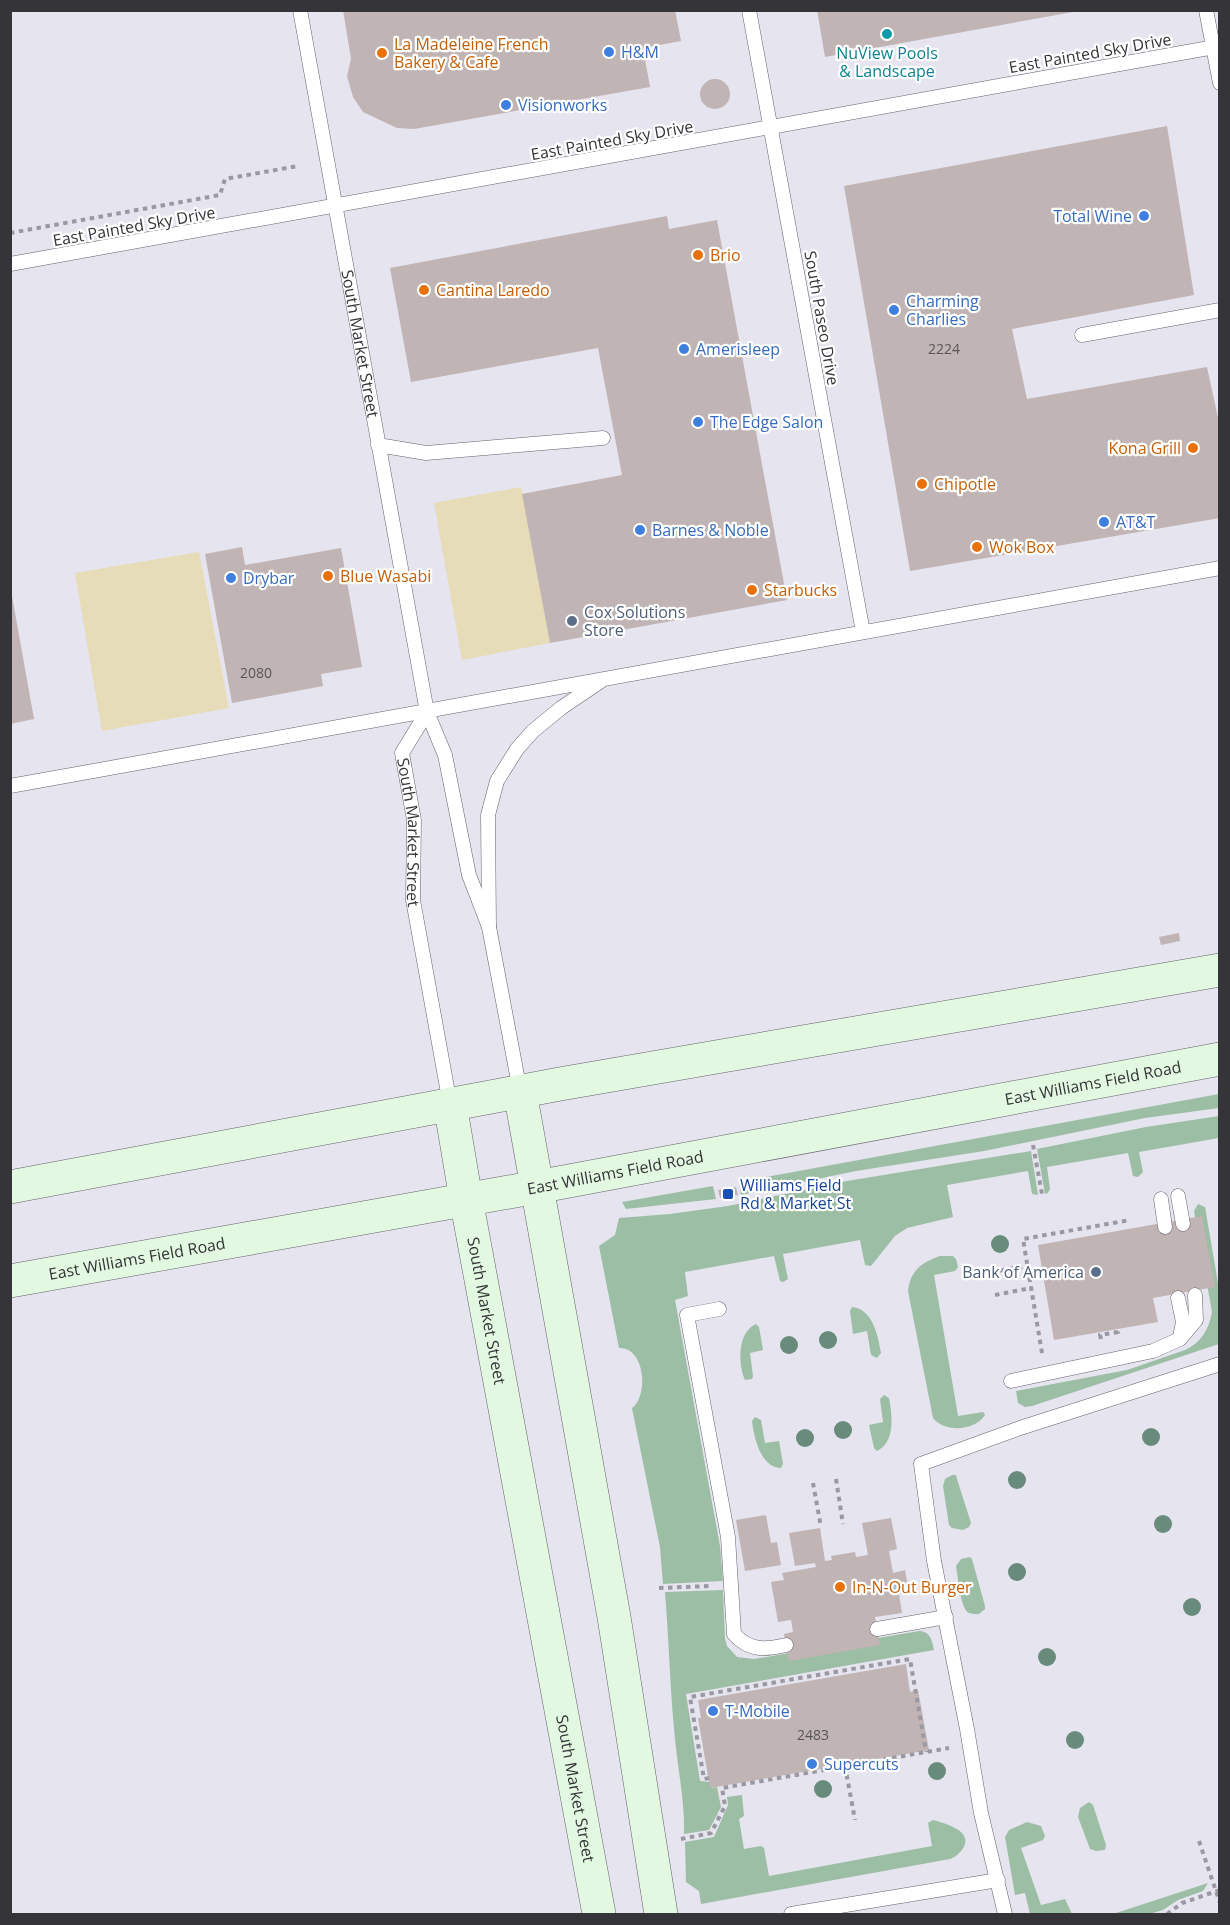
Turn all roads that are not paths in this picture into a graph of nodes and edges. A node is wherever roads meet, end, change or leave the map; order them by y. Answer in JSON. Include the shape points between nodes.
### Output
{"nodes":[{"id":1,"x":300,"y":10,"type":"edge"},
{"id":2,"x":749,"y":10,"type":"edge"},
{"id":3,"x":1206,"y":10,"type":"edge"},
{"id":4,"x":1216,"y":47,"type":"edge"},
{"id":5,"x":1220,"y":83,"type":"edge"},
{"id":6,"x":771,"y":128,"type":"junction"},
{"id":7,"x":335,"y":207,"type":"junction"},
{"id":8,"x":10,"y":264,"type":"edge"},
{"id":9,"x":1220,"y":310,"type":"edge"},
{"id":10,"x":1082,"y":335,"type":"dead end"},
{"id":11,"x":603,"y":438,"type":"dead end"},
{"id":12,"x":378,"y":445,"type":"junction"},
{"id":13,"x":1220,"y":568,"type":"edge"},
{"id":14,"x":863,"y":632,"type":"junction"},
{"id":15,"x":605,"y":678,"type":"junction"},
{"id":16,"x":427,"y":712,"type":"junction"},
{"id":17,"x":10,"y":786,"type":"edge"},
{"id":18,"x":489,"y":927,"type":"junction"},
{"id":19,"x":1220,"y":970,"type":"edge"},
{"id":20,"x":1220,"y":1036,"type":"edge"},
{"id":21,"x":1220,"y":1059,"type":"edge"},
{"id":22,"x":1148,"y":1072,"type":"junction"},
{"id":23,"x":520,"y":1092,"type":"junction"},
{"id":24,"x":450,"y":1104,"type":"junction"},
{"id":25,"x":10,"y":1187,"type":"edge"},
{"id":26,"x":537,"y":1187,"type":"junction"},
{"id":27,"x":1178,"y":1196,"type":"dead end"},
{"id":28,"x":1161,"y":1199,"type":"dead end"},
{"id":29,"x":466,"y":1200,"type":"junction"},
{"id":30,"x":1183,"y":1224,"type":"dead end"},
{"id":31,"x":1166,"y":1227,"type":"dead end"},
{"id":32,"x":10,"y":1281,"type":"edge"},
{"id":33,"x":1195,"y":1295,"type":"dead end"},
{"id":34,"x":1178,"y":1298,"type":"dead end"},
{"id":35,"x":719,"y":1309,"type":"dead end"},
{"id":36,"x":1180,"y":1339,"type":"junction"},
{"id":37,"x":1220,"y":1364,"type":"edge"},
{"id":38,"x":1011,"y":1381,"type":"dead end"},
{"id":39,"x":945,"y":1617,"type":"junction"},
{"id":40,"x":878,"y":1629,"type":"dead end"},
{"id":41,"x":786,"y":1645,"type":"dead end"},
{"id":42,"x":998,"y":1880,"type":"junction"},
{"id":43,"x":599,"y":1914,"type":"edge"},
{"id":44,"x":661,"y":1914,"type":"edge"},
{"id":45,"x":791,"y":1914,"type":"edge"},
{"id":46,"x":1005,"y":1914,"type":"edge"}],
"edges":[{"from":1,"to":7,"type":"lane","name":"South Market Street"},
{"from":2,"to":6,"type":"lane","name":"South Paseo Drive"},
{"from":3,"to":4,"type":"lane"},
{"from":4,"to":5,"type":"lane"},
{"from":4,"to":6,"type":"lane","name":"East Painted Sky Drive"},
{"from":6,"to":7,"type":"lane","name":"East Painted Sky Drive"},
{"from":6,"to":14,"type":"lane","name":"South Paseo Drive"},
{"from":7,"to":8,"type":"lane","name":"East Painted Sky Drive"},
{"from":7,"to":12,"type":"lane","name":"South Market Street"},
{"from":9,"to":10,"type":"lane"},
{"from":11,"to":12,"type":"lane","via":[[426,453]]},
{"from":12,"to":16,"type":"lane","name":"South Market Street"},
{"from":13,"to":14,"type":"lane"},
{"from":14,"to":15,"type":"lane"},
{"from":15,"to":16,"type":"lane"},
{"from":15,"to":18,"type":"lane","name":"South Market Street","via":[[533,731],[497,781],[488,815]]},
{"from":16,"to":17,"type":"lane"},
{"from":16,"to":18,"type":"lane","name":"South Market Street","via":[[445,755],[469,875]]},
{"from":16,"to":24,"type":"lane","name":"South Market Street","via":[[402,753],[414,820],[413,900]]},
{"from":18,"to":23,"type":"lane","name":"South Market Street"},
{"from":19,"to":23,"type":"main road"},
{"from":20,"to":22,"type":"main road","via":[[1203,1040]]},
{"from":21,"to":22,"type":"main road","name":"East Williams Field Road"},
{"from":22,"to":26,"type":"main road","name":"East Williams Field Road"},
{"from":23,"to":24,"type":"main road"},
{"from":23,"to":26,"type":"main road","name":"South Market Street"},
{"from":24,"to":25,"type":"main road"},
{"from":24,"to":29,"type":"main road","name":"South Market Street"},
{"from":26,"to":29,"type":"main road","name":"East Williams Field Road"},
{"from":26,"to":44,"type":"main road","name":"South Market Street","via":[[612,1607]]},
{"from":27,"to":30,"type":"lane"},
{"from":28,"to":31,"type":"lane"},
{"from":29,"to":32,"type":"main road","name":"East Williams Field Road"},
{"from":29,"to":43,"type":"main road","name":"South Market Street"},
{"from":33,"to":36,"type":"lane","via":[[1196,1320]]},
{"from":34,"to":36,"type":"lane","via":[[1183,1322]]},
{"from":35,"to":41,"type":"lane","via":[[687,1315],[729,1537],[734,1634],[753,1648]]},
{"from":36,"to":38,"type":"lane","via":[[1153,1351]]},
{"from":37,"to":39,"type":"lane","via":[[921,1464]]},
{"from":39,"to":40,"type":"lane"},
{"from":39,"to":42,"type":"lane","via":[[981,1813]]},
{"from":42,"to":45,"type":"lane"},
{"from":42,"to":46,"type":"lane"}]}
